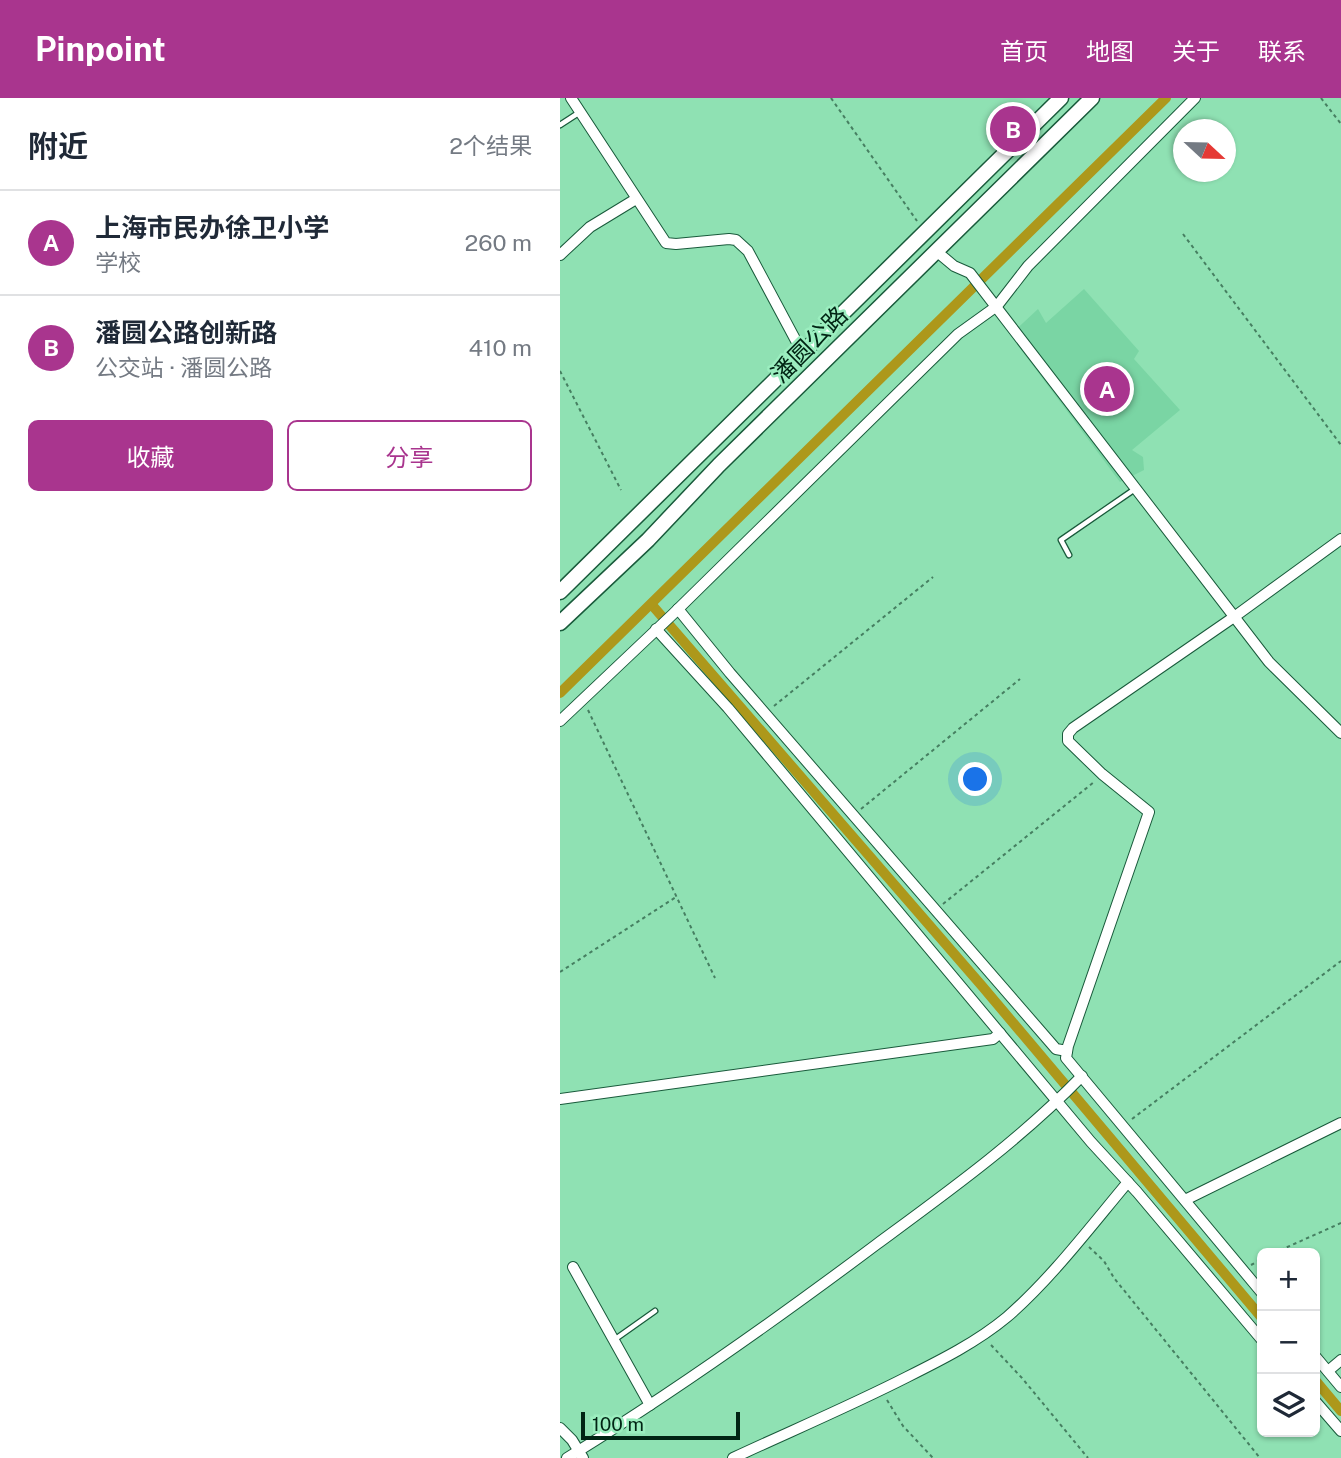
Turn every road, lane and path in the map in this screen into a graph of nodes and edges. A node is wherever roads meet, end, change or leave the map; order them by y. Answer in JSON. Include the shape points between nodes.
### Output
{"nodes":[{"id":1,"x":571,"y":98,"type":"edge"},
{"id":2,"x":831,"y":98,"type":"edge"},
{"id":3,"x":1061,"y":98,"type":"edge"},
{"id":4,"x":1092,"y":98,"type":"edge"},
{"id":5,"x":1195,"y":98,"type":"edge"},
{"id":6,"x":1321,"y":98,"type":"edge"},
{"id":7,"x":581,"y":112,"type":"junction"},
{"id":8,"x":1341,"y":124,"type":"edge"},
{"id":9,"x":560,"y":125,"type":"edge"},
{"id":10,"x":636,"y":199,"type":"junction"},
{"id":11,"x":927,"y":231,"type":"junction"},
{"id":12,"x":1183,"y":233,"type":"dead end"},
{"id":13,"x":936,"y":251,"type":"junction"},
{"id":14,"x":560,"y":255,"type":"edge"},
{"id":15,"x":994,"y":303,"type":"junction"},
{"id":16,"x":802,"y":352,"type":"junction"},
{"id":17,"x":560,"y":371,"type":"edge"},
{"id":18,"x":1341,"y":445,"type":"edge"},
{"id":19,"x":1136,"y":489,"type":"junction"},
{"id":20,"x":621,"y":490,"type":"dead end"},
{"id":21,"x":1341,"y":539,"type":"edge"},
{"id":22,"x":1069,"y":555,"type":"dead end"},
{"id":23,"x":933,"y":578,"type":"dead end"},
{"id":24,"x":560,"y":592,"type":"edge"},
{"id":25,"x":675,"y":611,"type":"junction"},
{"id":26,"x":1234,"y":617,"type":"junction"},
{"id":27,"x":560,"y":624,"type":"edge"},
{"id":28,"x":658,"y":627,"type":"junction"},
{"id":29,"x":1020,"y":679,"type":"dead end"},
{"id":30,"x":583,"y":699,"type":"junction"},
{"id":31,"x":765,"y":713,"type":"junction"},
{"id":32,"x":560,"y":721,"type":"edge"},
{"id":33,"x":1341,"y":733,"type":"edge"},
{"id":34,"x":1102,"y":775,"type":"junction"},
{"id":35,"x":854,"y":815,"type":"junction"},
{"id":36,"x":676,"y":896,"type":"junction"},
{"id":37,"x":937,"y":909,"type":"junction"},
{"id":38,"x":1341,"y":961,"type":"edge"},
{"id":39,"x":560,"y":972,"type":"edge"},
{"id":40,"x":715,"y":978,"type":"dead end"},
{"id":41,"x":1000,"y":1033,"type":"junction"},
{"id":42,"x":1067,"y":1051,"type":"junction"},
{"id":43,"x":1079,"y":1078,"type":"junction"},
{"id":44,"x":560,"y":1099,"type":"edge"},
{"id":45,"x":1058,"y":1099,"type":"junction"},
{"id":46,"x":1341,"y":1123,"type":"edge"},
{"id":47,"x":1123,"y":1126,"type":"junction"},
{"id":48,"x":1128,"y":1182,"type":"junction"},
{"id":49,"x":1185,"y":1200,"type":"junction"},
{"id":50,"x":1341,"y":1223,"type":"edge"},
{"id":51,"x":1081,"y":1239,"type":"junction"},
{"id":52,"x":1285,"y":1248,"type":"edge"},
{"id":53,"x":573,"y":1267,"type":"dead end"},
{"id":54,"x":1257,"y":1287,"type":"edge"},
{"id":55,"x":655,"y":1311,"type":"dead end"},
{"id":56,"x":1257,"y":1334,"type":"edge"},
{"id":57,"x":982,"y":1335,"type":"junction"},
{"id":58,"x":614,"y":1340,"type":"junction"},
{"id":59,"x":1341,"y":1360,"type":"edge"},
{"id":60,"x":1320,"y":1362,"type":"edge"},
{"id":61,"x":1328,"y":1371,"type":"junction"},
{"id":62,"x":1341,"y":1387,"type":"edge"},
{"id":63,"x":881,"y":1390,"type":"junction"},
{"id":64,"x":650,"y":1405,"type":"junction"},
{"id":65,"x":1320,"y":1407,"type":"edge"},
{"id":66,"x":560,"y":1428,"type":"edge"},
{"id":67,"x":1341,"y":1431,"type":"edge"},
{"id":68,"x":580,"y":1455,"type":"edge"},
{"id":69,"x":567,"y":1458,"type":"edge"},
{"id":70,"x":733,"y":1458,"type":"edge"},
{"id":71,"x":933,"y":1458,"type":"edge"},
{"id":72,"x":1088,"y":1458,"type":"edge"},
{"id":73,"x":1260,"y":1458,"type":"edge"}],
"edges":[{"from":1,"to":7,"type":"street"},
{"from":2,"to":11,"type":"path"},
{"from":3,"to":11,"type":"main road","name":"潘圆公路"},
{"from":4,"to":13,"type":"main road","name":"潘圆公路"},
{"from":5,"to":15,"type":"street"},
{"from":6,"to":8,"type":"path"},
{"from":7,"to":9,"type":"lane"},
{"from":7,"to":10,"type":"street"},
{"from":10,"to":14,"type":"street","via":[[590,227]]},
{"from":10,"to":16,"type":"street","via":[[666,243],[729,239],[748,251]]},
{"from":11,"to":16,"type":"main road","name":"潘圆公路"},
{"from":12,"to":18,"type":"path"},
{"from":13,"to":15,"type":"street","via":[[970,273]]},
{"from":13,"to":27,"type":"main road","name":"潘圆公路"},
{"from":15,"to":19,"type":"street"},
{"from":15,"to":25,"type":"street"},
{"from":16,"to":24,"type":"main road","name":"潘圆公路"},
{"from":17,"to":20,"type":"path"},
{"from":19,"to":22,"type":"lane","via":[[1061,540]]},
{"from":19,"to":26,"type":"street"},
{"from":21,"to":26,"type":"street"},
{"from":23,"to":31,"type":"path"},
{"from":25,"to":28,"type":"street"},
{"from":25,"to":31,"type":"street"},
{"from":26,"to":33,"type":"street","via":[[1269,662]]},
{"from":26,"to":34,"type":"street","via":[[1073,728],[1068,741]]},
{"from":28,"to":30,"type":"street"},
{"from":28,"to":41,"type":"street"},
{"from":29,"to":35,"type":"path"},
{"from":30,"to":32,"type":"street"},
{"from":30,"to":36,"type":"path"},
{"from":31,"to":35,"type":"street"},
{"from":34,"to":37,"type":"path"},
{"from":34,"to":42,"type":"street","via":[[1149,812]]},
{"from":35,"to":37,"type":"street"},
{"from":36,"to":39,"type":"path"},
{"from":36,"to":40,"type":"path"},
{"from":37,"to":42,"type":"street","via":[[1056,1049]]},
{"from":38,"to":47,"type":"path"},
{"from":41,"to":44,"type":"street","via":[[993,1039]]},
{"from":41,"to":45,"type":"street"},
{"from":42,"to":43,"type":"street","via":[[1066,1058]]},
{"from":43,"to":45,"type":"street"},
{"from":43,"to":47,"type":"street"},
{"from":45,"to":48,"type":"street"},
{"from":45,"to":64,"type":"street","via":[[992,1159],[775,1320]]},
{"from":46,"to":49,"type":"street"},
{"from":47,"to":49,"type":"street"},
{"from":48,"to":51,"type":"street"},
{"from":48,"to":56,"type":"street"},
{"from":49,"to":54,"type":"street"},
{"from":50,"to":52,"type":"path"},
{"from":51,"to":57,"type":"street","via":[[1007,1317]]},
{"from":51,"to":73,"type":"path","via":[[1104,1261]]},
{"from":53,"to":58,"type":"street"},
{"from":55,"to":58,"type":"lane"},
{"from":57,"to":63,"type":"street"},
{"from":57,"to":72,"type":"path"},
{"from":58,"to":64,"type":"street"},
{"from":59,"to":61,"type":"street"},
{"from":60,"to":61,"type":"street"},
{"from":61,"to":62,"type":"street"},
{"from":63,"to":70,"type":"street"},
{"from":63,"to":71,"type":"path","via":[[903,1426]]},
{"from":64,"to":68,"type":"street"},
{"from":65,"to":67,"type":"street"},
{"from":66,"to":68,"type":"street"},
{"from":68,"to":69,"type":"street"}]}
